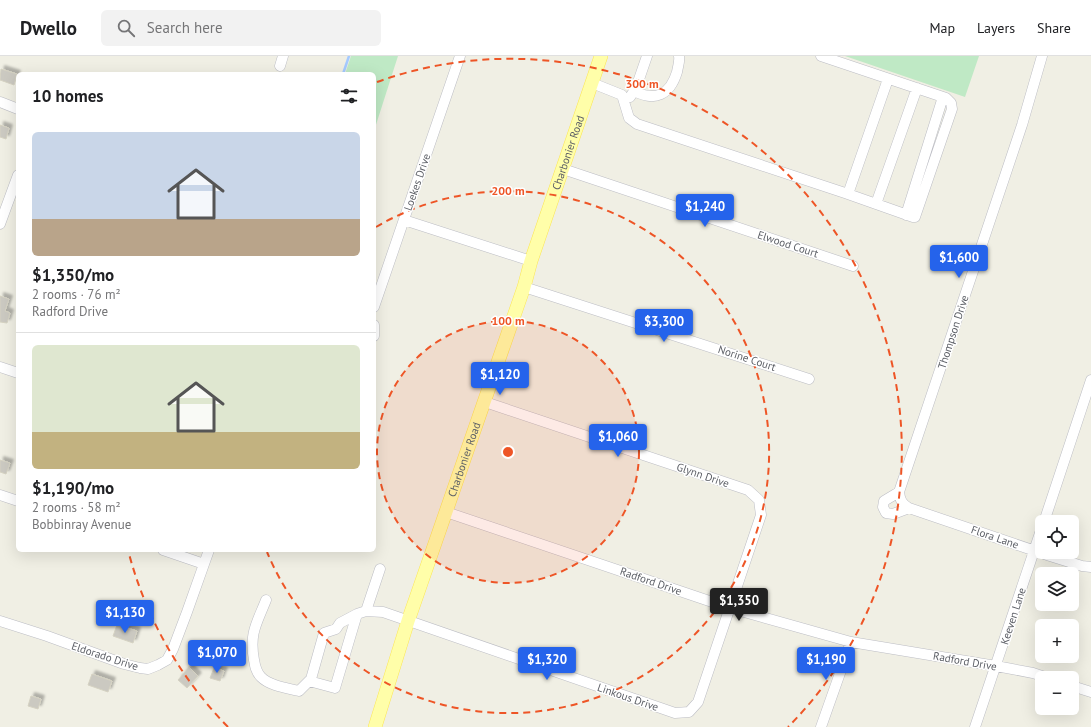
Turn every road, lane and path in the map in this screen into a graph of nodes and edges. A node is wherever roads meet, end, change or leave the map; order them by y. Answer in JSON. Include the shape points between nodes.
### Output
{"nodes":[{"id":1,"x":283,"y":56,"type":"edge"},
{"id":2,"x":460,"y":56,"type":"edge"},
{"id":3,"x":601,"y":56,"type":"edge"},
{"id":4,"x":647,"y":56,"type":"edge"},
{"id":5,"x":679,"y":56,"type":"edge"},
{"id":6,"x":821,"y":56,"type":"edge"},
{"id":7,"x":1042,"y":56,"type":"edge"},
{"id":8,"x":280,"y":66,"type":"dead end"},
{"id":9,"x":888,"y":78,"type":"junction"},
{"id":10,"x":592,"y":84,"type":"junction"},
{"id":11,"x":917,"y":88,"type":"junction"},
{"id":12,"x":634,"y":91,"type":"junction"},
{"id":13,"x":943,"y":97,"type":"junction"},
{"id":14,"x":0,"y":102,"type":"edge"},
{"id":15,"x":626,"y":104,"type":"junction"},
{"id":16,"x":16,"y":108,"type":"edge"},
{"id":17,"x":924,"y":158,"type":"junction"},
{"id":18,"x":934,"y":162,"type":"junction"},
{"id":19,"x":563,"y":169,"type":"junction"},
{"id":20,"x":16,"y":180,"type":"edge"},
{"id":21,"x":848,"y":194,"type":"junction"},
{"id":22,"x":876,"y":204,"type":"junction"},
{"id":23,"x":906,"y":215,"type":"junction"},
{"id":24,"x":404,"y":220,"type":"junction"},
{"id":25,"x":0,"y":224,"type":"edge"},
{"id":26,"x":531,"y":261,"type":"junction"},
{"id":27,"x":853,"y":266,"type":"dead end"},
{"id":28,"x":524,"y":287,"type":"junction"},
{"id":29,"x":376,"y":301,"type":"edge"},
{"id":30,"x":0,"y":367,"type":"edge"},
{"id":31,"x":16,"y":372,"type":"edge"},
{"id":32,"x":809,"y":379,"type":"dead end"},
{"id":33,"x":1091,"y":380,"type":"edge"},
{"id":34,"x":485,"y":402,"type":"junction"},
{"id":35,"x":0,"y":495,"type":"edge"},
{"id":36,"x":900,"y":497,"type":"junction"},
{"id":37,"x":16,"y":500,"type":"edge"},
{"id":38,"x":909,"y":508,"type":"junction"},
{"id":39,"x":446,"y":512,"type":"junction"},
{"id":40,"x":1046,"y":515,"type":"edge"},
{"id":41,"x":1035,"y":547,"type":"edge"},
{"id":42,"x":1034,"y":550,"type":"junction"},
{"id":43,"x":169,"y":552,"type":"edge"},
{"id":44,"x":208,"y":552,"type":"edge"},
{"id":45,"x":204,"y":564,"type":"junction"},
{"id":46,"x":1091,"y":567,"type":"edge"},
{"id":47,"x":380,"y":569,"type":"dead end"},
{"id":48,"x":266,"y":600,"type":"dead end"},
{"id":49,"x":730,"y":608,"type":"junction"},
{"id":50,"x":362,"y":613,"type":"junction"},
{"id":51,"x":0,"y":621,"type":"edge"},
{"id":52,"x":408,"y":621,"type":"junction"},
{"id":53,"x":851,"y":642,"type":"junction"},
{"id":54,"x":996,"y":666,"type":"junction"},
{"id":55,"x":1035,"y":675,"type":"edge"},
{"id":56,"x":309,"y":681,"type":"junction"},
{"id":57,"x":1079,"y":688,"type":"edge"},
{"id":58,"x":1091,"y":692,"type":"edge"},
{"id":59,"x":375,"y":727,"type":"edge"},
{"id":60,"x":822,"y":727,"type":"edge"},
{"id":61,"x":975,"y":727,"type":"edge"}],
"edges":[{"from":1,"to":8,"type":"street"},
{"from":2,"to":24,"type":"street","name":"Loekes Drive"},
{"from":3,"to":10,"type":"main road","name":"Charbonier Road"},
{"from":4,"to":12,"type":"street"},
{"from":5,"to":12,"type":"street","via":[[674,80],[668,90],[652,97]]},
{"from":6,"to":9,"type":"street"},
{"from":7,"to":36,"type":"street","name":"Thompson Drive","via":[[1022,125]]},
{"from":9,"to":11,"type":"street"},
{"from":9,"to":21,"type":"street"},
{"from":10,"to":15,"type":"street","via":[[622,94]]},
{"from":10,"to":19,"type":"main road","name":"Charbonier Road"},
{"from":11,"to":13,"type":"street"},
{"from":11,"to":22,"type":"street"},
{"from":12,"to":15,"type":"street"},
{"from":13,"to":17,"type":"street"},
{"from":13,"to":18,"type":"street","via":[[949,100],[952,109]]},
{"from":14,"to":16,"type":"street"},
{"from":15,"to":21,"type":"street","via":[[629,118],[637,124]]},
{"from":17,"to":18,"type":"street"},
{"from":17,"to":23,"type":"street"},
{"from":18,"to":23,"type":"street","via":[[917,215]]},
{"from":19,"to":26,"type":"main road","name":"Charbonier Road"},
{"from":19,"to":27,"type":"street","name":"Elwood Court"},
{"from":20,"to":25,"type":"street"},
{"from":21,"to":22,"type":"street"},
{"from":22,"to":23,"type":"street"},
{"from":24,"to":26,"type":"street"},
{"from":24,"to":29,"type":"street","name":"Loekes Drive"},
{"from":26,"to":28,"type":"main road","name":"Charbonier Road"},
{"from":28,"to":32,"type":"street","name":"Norine Court"},
{"from":28,"to":34,"type":"main road","name":"Charbonier Road"},
{"from":30,"to":31,"type":"street"},
{"from":33,"to":40,"type":"street"},
{"from":34,"to":39,"type":"main road","name":"Charbonier Road"},
{"from":34,"to":49,"type":"street","name":"Glynn Drive","via":[[748,490],[759,500],[762,515]]},
{"from":35,"to":37,"type":"street"},
{"from":36,"to":38,"type":"street","name":"Flora Lane"},
{"from":36,"to":38,"type":"street","via":[[884,501],[886,513],[893,514]]},
{"from":38,"to":42,"type":"street","name":"Flora Lane"},
{"from":39,"to":49,"type":"street","name":"Radford Drive"},
{"from":39,"to":52,"type":"main road","name":"Charbonier Road"},
{"from":41,"to":42,"type":"street","name":"Keeven Lane"},
{"from":42,"to":46,"type":"street","name":"Flora Lane"},
{"from":42,"to":54,"type":"street","name":"Keeven Lane"},
{"from":43,"to":45,"type":"street"},
{"from":44,"to":45,"type":"street","name":"Eldorado Drive"},
{"from":45,"to":51,"type":"street","name":"Eldorado Drive","via":[[173,649],[167,660],[148,669],[124,664]]},
{"from":47,"to":50,"type":"street"},
{"from":48,"to":56,"type":"street","via":[[253,633],[252,647],[260,677],[268,682],[299,691]]},
{"from":49,"to":52,"type":"street","name":"Linkous Drive","via":[[698,702],[689,712],[676,713]]},
{"from":49,"to":53,"type":"street","name":"Radford Drive"},
{"from":50,"to":52,"type":"street","name":"Linkous Drive","via":[[383,612]]},
{"from":50,"to":56,"type":"street","via":[[331,627]]},
{"from":50,"to":56,"type":"street","via":[[335,688]]},
{"from":52,"to":59,"type":"main road","name":"Charbonier Road"},
{"from":53,"to":54,"type":"street","name":"Radford Drive"},
{"from":53,"to":60,"type":"street"},
{"from":54,"to":55,"type":"street","name":"Radford Drive"},
{"from":54,"to":61,"type":"street","name":"Keeven Lane"},
{"from":57,"to":58,"type":"street"}]}
